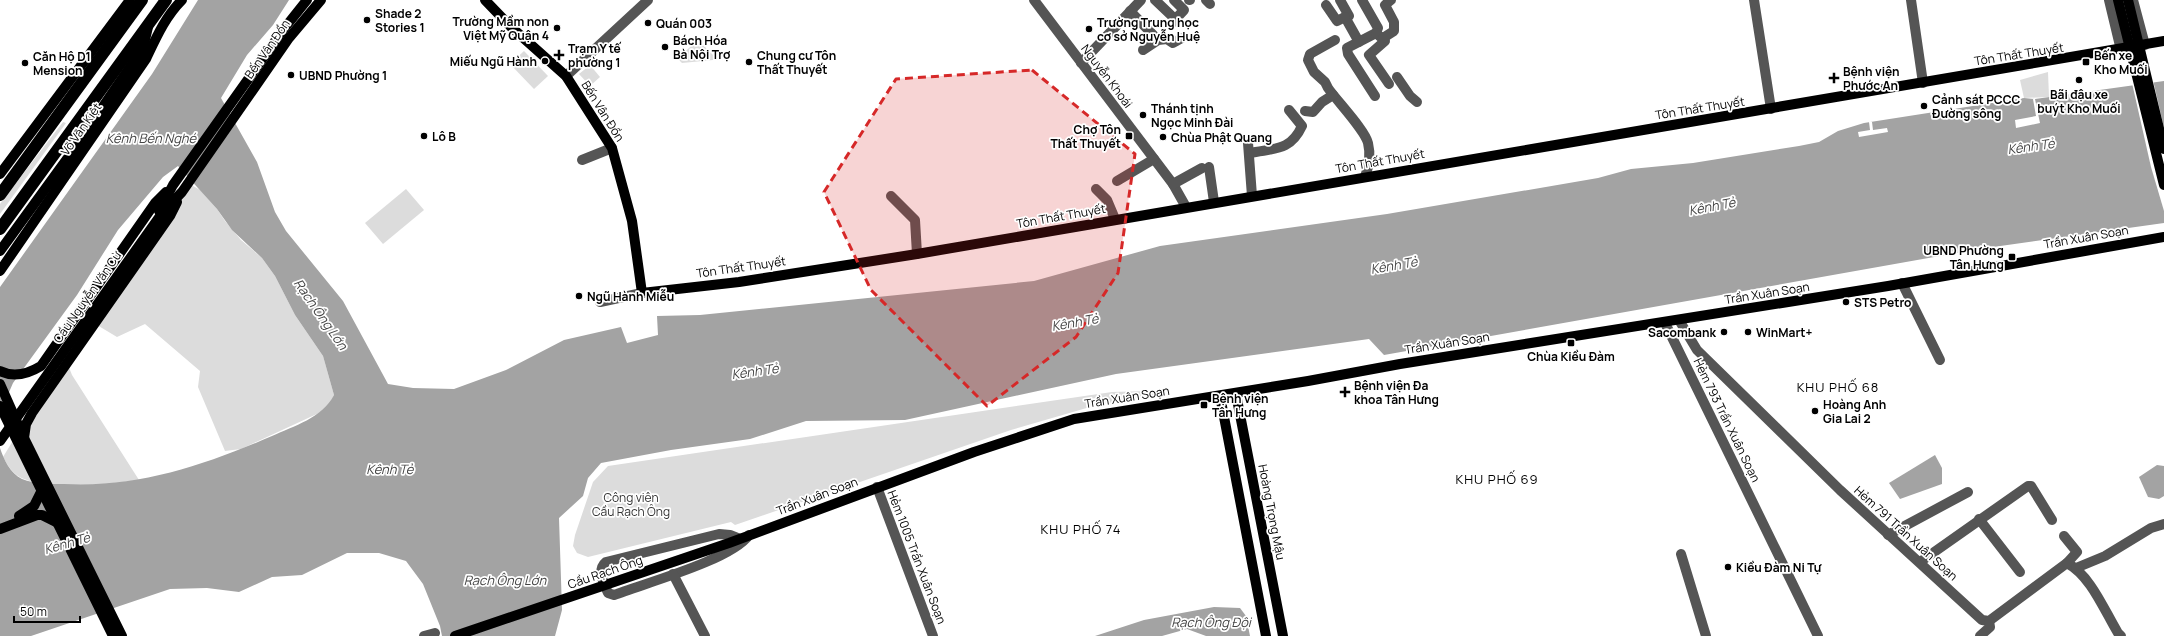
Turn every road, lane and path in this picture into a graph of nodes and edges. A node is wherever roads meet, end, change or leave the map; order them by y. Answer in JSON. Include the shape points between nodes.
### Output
{"nodes":[{"id":1,"x":130,"y":0,"type":"edge"},
{"id":2,"x":142,"y":0,"type":"edge"},
{"id":3,"x":166,"y":0,"type":"edge"},
{"id":4,"x":182,"y":0,"type":"edge"},
{"id":5,"x":307,"y":0,"type":"edge"},
{"id":6,"x":321,"y":0,"type":"edge"},
{"id":7,"x":485,"y":0,"type":"edge"},
{"id":8,"x":648,"y":0,"type":"edge"},
{"id":9,"x":1034,"y":0,"type":"edge"},
{"id":10,"x":1141,"y":0,"type":"edge"},
{"id":11,"x":1155,"y":0,"type":"edge"},
{"id":12,"x":1174,"y":0,"type":"edge"},
{"id":13,"x":1340,"y":0,"type":"edge"},
{"id":14,"x":1362,"y":0,"type":"edge"},
{"id":15,"x":1391,"y":0,"type":"edge"},
{"id":16,"x":1754,"y":0,"type":"edge"},
{"id":17,"x":1911,"y":0,"type":"edge"},
{"id":18,"x":2109,"y":0,"type":"edge"},
{"id":19,"x":2118,"y":0,"type":"edge"},
{"id":20,"x":2128,"y":0,"type":"edge"},
{"id":21,"x":2134,"y":0,"type":"edge"},
{"id":22,"x":1326,"y":5,"type":"dead end"},
{"id":23,"x":1130,"y":11,"type":"junction"},
{"id":24,"x":1345,"y":17,"type":"junction"},
{"id":25,"x":149,"y":25,"type":"junction"},
{"id":26,"x":163,"y":26,"type":"junction"},
{"id":27,"x":286,"y":34,"type":"junction"},
{"id":28,"x":1379,"y":35,"type":"junction"},
{"id":29,"x":1182,"y":38,"type":"dead end"},
{"id":30,"x":1158,"y":40,"type":"junction"},
{"id":31,"x":1335,"y":40,"type":"dead end"},
{"id":32,"x":1360,"y":42,"type":"junction"},
{"id":33,"x":2164,"y":42,"type":"edge"},
{"id":34,"x":2145,"y":45,"type":"junction"},
{"id":35,"x":143,"y":48,"type":"junction"},
{"id":36,"x":1143,"y":50,"type":"dead end"},
{"id":37,"x":2121,"y":50,"type":"junction"},
{"id":38,"x":1081,"y":63,"type":"junction"},
{"id":39,"x":566,"y":76,"type":"junction"},
{"id":40,"x":1397,"y":77,"type":"dead end"},
{"id":41,"x":1389,"y":84,"type":"dead end"},
{"id":42,"x":1924,"y":84,"type":"junction"},
{"id":43,"x":1333,"y":95,"type":"junction"},
{"id":44,"x":1375,"y":96,"type":"dead end"},
{"id":45,"x":1417,"y":102,"type":"dead end"},
{"id":46,"x":1771,"y":109,"type":"junction"},
{"id":47,"x":1289,"y":110,"type":"dead end"},
{"id":48,"x":1306,"y":111,"type":"dead end"},
{"id":49,"x":612,"y":148,"type":"junction"},
{"id":50,"x":2164,"y":149,"type":"edge"},
{"id":51,"x":1154,"y":159,"type":"junction"},
{"id":52,"x":582,"y":160,"type":"dead end"},
{"id":53,"x":0,"y":174,"type":"edge"},
{"id":54,"x":1365,"y":177,"type":"junction"},
{"id":55,"x":1117,"y":181,"type":"dead end"},
{"id":56,"x":1173,"y":184,"type":"junction"},
{"id":57,"x":173,"y":185,"type":"junction"},
{"id":58,"x":2164,"y":185,"type":"edge"},
{"id":59,"x":1096,"y":189,"type":"dead end"},
{"id":60,"x":182,"y":192,"type":"junction"},
{"id":61,"x":0,"y":195,"type":"edge"},
{"id":62,"x":891,"y":196,"type":"dead end"},
{"id":63,"x":1252,"y":196,"type":"junction"},
{"id":64,"x":1214,"y":202,"type":"junction"},
{"id":65,"x":1186,"y":207,"type":"junction"},
{"id":66,"x":1115,"y":219,"type":"junction"},
{"id":67,"x":0,"y":229,"type":"edge"},
{"id":68,"x":2164,"y":237,"type":"edge"},
{"id":69,"x":0,"y":251,"type":"edge"},
{"id":70,"x":917,"y":254,"type":"junction"},
{"id":71,"x":0,"y":271,"type":"edge"},
{"id":72,"x":1902,"y":283,"type":"junction"},
{"id":73,"x":642,"y":293,"type":"junction"},
{"id":74,"x":600,"y":302,"type":"dead end"},
{"id":75,"x":1680,"y":320,"type":"junction"},
{"id":76,"x":1665,"y":323,"type":"junction"},
{"id":77,"x":1940,"y":360,"type":"dead end"},
{"id":78,"x":0,"y":371,"type":"edge"},
{"id":79,"x":0,"y":384,"type":"edge"},
{"id":80,"x":1236,"y":394,"type":"junction"},
{"id":81,"x":1220,"y":396,"type":"junction"},
{"id":82,"x":0,"y":406,"type":"edge"},
{"id":83,"x":2,"y":434,"type":"edge"},
{"id":84,"x":24,"y":438,"type":"junction"},
{"id":85,"x":876,"y":487,"type":"junction"},
{"id":86,"x":41,"y":492,"type":"junction"},
{"id":87,"x":1968,"y":492,"type":"dead end"},
{"id":88,"x":1979,"y":519,"type":"junction"},
{"id":89,"x":2052,"y":520,"type":"dead end"},
{"id":90,"x":56,"y":522,"type":"junction"},
{"id":91,"x":0,"y":524,"type":"edge"},
{"id":92,"x":2164,"y":524,"type":"edge"},
{"id":93,"x":0,"y":529,"type":"edge"},
{"id":94,"x":1888,"y":535,"type":"junction"},
{"id":95,"x":2064,"y":536,"type":"dead end"},
{"id":96,"x":744,"y":537,"type":"junction"},
{"id":97,"x":1681,"y":554,"type":"dead end"},
{"id":98,"x":1920,"y":562,"type":"junction"},
{"id":99,"x":2071,"y":565,"type":"junction"},
{"id":100,"x":1270,"y":571,"type":"junction"},
{"id":101,"x":2020,"y":572,"type":"dead end"},
{"id":102,"x":673,"y":574,"type":"junction"},
{"id":103,"x":1254,"y":574,"type":"junction"},
{"id":104,"x":1989,"y":621,"type":"junction"},
{"id":105,"x":435,"y":633,"type":"dead end"},
{"id":106,"x":113,"y":636,"type":"edge"},
{"id":107,"x":122,"y":636,"type":"edge"},
{"id":108,"x":424,"y":636,"type":"edge"},
{"id":109,"x":455,"y":636,"type":"edge"},
{"id":110,"x":705,"y":636,"type":"edge"},
{"id":111,"x":933,"y":636,"type":"edge"},
{"id":112,"x":1266,"y":636,"type":"edge"},
{"id":113,"x":1283,"y":636,"type":"edge"},
{"id":114,"x":1706,"y":636,"type":"edge"},
{"id":115,"x":1818,"y":636,"type":"edge"},
{"id":116,"x":1980,"y":636,"type":"edge"},
{"id":117,"x":2121,"y":636,"type":"edge"}],
"edges":[{"from":1,"to":53,"type":"main road"},
{"from":2,"to":61,"type":"highway"},
{"from":3,"to":25,"type":"highway","name":"Võ Văn Kiệt"},
{"from":4,"to":26,"type":"main road","name":"Võ Văn Kiệt"},
{"from":5,"to":27,"type":"main road","name":"Bến Vân Đồn"},
{"from":6,"to":27,"type":"main road","name":"Bến Vân Đồn"},
{"from":7,"to":39,"type":"main road","name":"Bến Vân Đồn"},
{"from":8,"to":39,"type":"street"},
{"from":9,"to":38,"type":"street","name":"Nguyễn Khoái"},
{"from":10,"to":23,"type":"street"},
{"from":11,"to":12,"type":"street","via":[[1172,22],[1184,10]]},
{"from":13,"to":24,"type":"street","via":[[1349,16]]},
{"from":14,"to":28,"type":"street","via":[[1378,28]]},
{"from":15,"to":28,"type":"street","via":[[1385,4],[1394,22],[1394,31]]},
{"from":16,"to":46,"type":"street"},
{"from":17,"to":42,"type":"street"},
{"from":18,"to":37,"type":"street"},
{"from":19,"to":58,"type":"main road"},
{"from":20,"to":50,"type":"main road"},
{"from":21,"to":34,"type":"street"},
{"from":22,"to":24,"type":"street","via":[[1337,21]]},
{"from":23,"to":30,"type":"street"},
{"from":23,"to":38,"type":"street"},
{"from":24,"to":32,"type":"street"},
{"from":25,"to":35,"type":"main road"},
{"from":25,"to":67,"type":"highway","name":"Võ Văn Kiệt"},
{"from":26,"to":35,"type":"main road"},
{"from":26,"to":71,"type":"main road","name":"Võ Văn Kiệt","via":[[146,59]]},
{"from":27,"to":57,"type":"main road","name":"Bến Vân Đồn","via":[[242,89]]},
{"from":27,"to":60,"type":"main road","name":"Bến Vân Đồn","via":[[251,95]]},
{"from":28,"to":32,"type":"street"},
{"from":28,"to":41,"type":"street","via":[[1385,40],[1370,55]]},
{"from":29,"to":30,"type":"street","via":[[1173,43],[1167,39]]},
{"from":30,"to":36,"type":"street"},
{"from":31,"to":43,"type":"street","via":[[1310,54],[1308,60],[1314,72],[1325,82]]},
{"from":32,"to":44,"type":"street","via":[[1347,48],[1348,54]]},
{"from":33,"to":34,"type":"main road","name":"Tôn Thất Thuyết"},
{"from":34,"to":37,"type":"main road","name":"Tôn Thất Thuyết"},
{"from":35,"to":69,"type":"main road"},
{"from":37,"to":42,"type":"main road","name":"Tôn Thất Thuyết"},
{"from":38,"to":51,"type":"street","name":"Nguyễn Khoái"},
{"from":39,"to":49,"type":"main road","name":"Bến Vân Đồn"},
{"from":40,"to":45,"type":"street"},
{"from":42,"to":46,"type":"main road","name":"Tôn Thất Thuyết"},
{"from":43,"to":48,"type":"street","via":[[1312,112]]},
{"from":43,"to":54,"type":"street","via":[[1364,134],[1368,143],[1369,164]]},
{"from":46,"to":54,"type":"main road","name":"Tôn Thất Thuyết"},
{"from":47,"to":63,"type":"street","via":[[1302,126],[1295,139],[1276,150],[1249,148]]},
{"from":49,"to":52,"type":"street"},
{"from":49,"to":73,"type":"main road","name":"Bến Vân Đồn","via":[[632,221]]},
{"from":51,"to":55,"type":"street"},
{"from":51,"to":56,"type":"street","name":"Nguyễn Khoái"},
{"from":54,"to":63,"type":"main road","name":"Tôn Thất Thuyết"},
{"from":56,"to":64,"type":"street","via":[[1206,167]]},
{"from":56,"to":65,"type":"street","name":"Nguyễn Khoái"},
{"from":57,"to":78,"type":"main road","via":[[155,203],[41,366],[25,374],[11,375]]},
{"from":57,"to":83,"type":"main road","name":"Cầu Nguyễn Văn Cừ","via":[[160,209]]},
{"from":59,"to":66,"type":"street","via":[[1107,200]]},
{"from":60,"to":83,"type":"main road","name":"Cầu Nguyễn Văn Cừ","via":[[163,212]]},
{"from":60,"to":84,"type":"main road","via":[[170,216],[32,413],[26,424]]},
{"from":62,"to":70,"type":"street","via":[[915,220]]},
{"from":63,"to":64,"type":"main road","name":"Tôn Thất Thuyết"},
{"from":64,"to":65,"type":"main road","name":"Tôn Thất Thuyết"},
{"from":65,"to":66,"type":"main road","name":"Tôn Thất Thuyết"},
{"from":66,"to":70,"type":"main road","name":"Tôn Thất Thuyết"},
{"from":68,"to":72,"type":"main road","name":"Trần Xuân Soạn"},
{"from":70,"to":73,"type":"main road","name":"Tôn Thất Thuyết","via":[[715,285]]},
{"from":72,"to":75,"type":"main road","name":"Trần Xuân Soạn"},
{"from":72,"to":77,"type":"street"},
{"from":73,"to":74,"type":"street","name":"Tôn Thất Thuyết"},
{"from":75,"to":76,"type":"main road","name":"Trần Xuân Soạn"},
{"from":75,"to":94,"type":"street","name":"Hẻm 791 Trần Xuân Soạn","via":[[1697,350]]},
{"from":76,"to":80,"type":"main road","name":"Trần Xuân Soạn","via":[[1400,364]]},
{"from":76,"to":115,"type":"street","name":"Hẻm 793 Trần Xuân Soạn"},
{"from":79,"to":84,"type":"main road"},
{"from":80,"to":81,"type":"main road","name":"Trần Xuân Soạn"},
{"from":80,"to":100,"type":"main road","name":"Hoàng Trọng Mậu"},
{"from":81,"to":85,"type":"main road","name":"Trần Xuân Soạn","via":[[1074,419],[1016,436]]},
{"from":81,"to":103,"type":"main road"},
{"from":82,"to":86,"type":"main road"},
{"from":84,"to":107,"type":"main road"},
{"from":85,"to":96,"type":"main road","name":"Trần Xuân Soạn"},
{"from":85,"to":111,"type":"street","name":"Hẻm 1005 Trần Xuân Soạn"},
{"from":86,"to":90,"type":"main road"},
{"from":86,"to":91,"type":"main road","via":[[30,510]]},
{"from":87,"to":94,"type":"street"},
{"from":88,"to":89,"type":"street","via":[[2032,486]]},
{"from":88,"to":98,"type":"street"},
{"from":88,"to":101,"type":"street"},
{"from":90,"to":93,"type":"main road","via":[[36,515]]},
{"from":90,"to":106,"type":"main road"},
{"from":92,"to":99,"type":"street","via":[[2151,528],[2105,556]]},
{"from":94,"to":98,"type":"street","name":"Hẻm 791 Trần Xuân Soạn"},
{"from":95,"to":99,"type":"street","via":[[2076,552]]},
{"from":96,"to":102,"type":"street","name":"Trần Xuân Soạn","via":[[741,544],[730,551]]},
{"from":96,"to":102,"type":"street","name":"Trần Xuân Soạn","via":[[719,534],[606,562],[601,569],[610,594]]},
{"from":96,"to":109,"type":"main road","name":"Cầu Rạch Ông"},
{"from":97,"to":114,"type":"street"},
{"from":98,"to":104,"type":"street","name":"Hẻm 791 Trần Xuân Soạn","via":[[1982,620]]},
{"from":99,"to":104,"type":"street"},
{"from":99,"to":117,"type":"street","via":[[2088,583]]},
{"from":100,"to":103,"type":"main road"},
{"from":100,"to":113,"type":"main road","name":"Hoàng Trọng Mậu"},
{"from":102,"to":110,"type":"street"},
{"from":103,"to":112,"type":"main road"},
{"from":104,"to":116,"type":"street","via":[[1990,627]]},
{"from":105,"to":108,"type":"street"}]}
